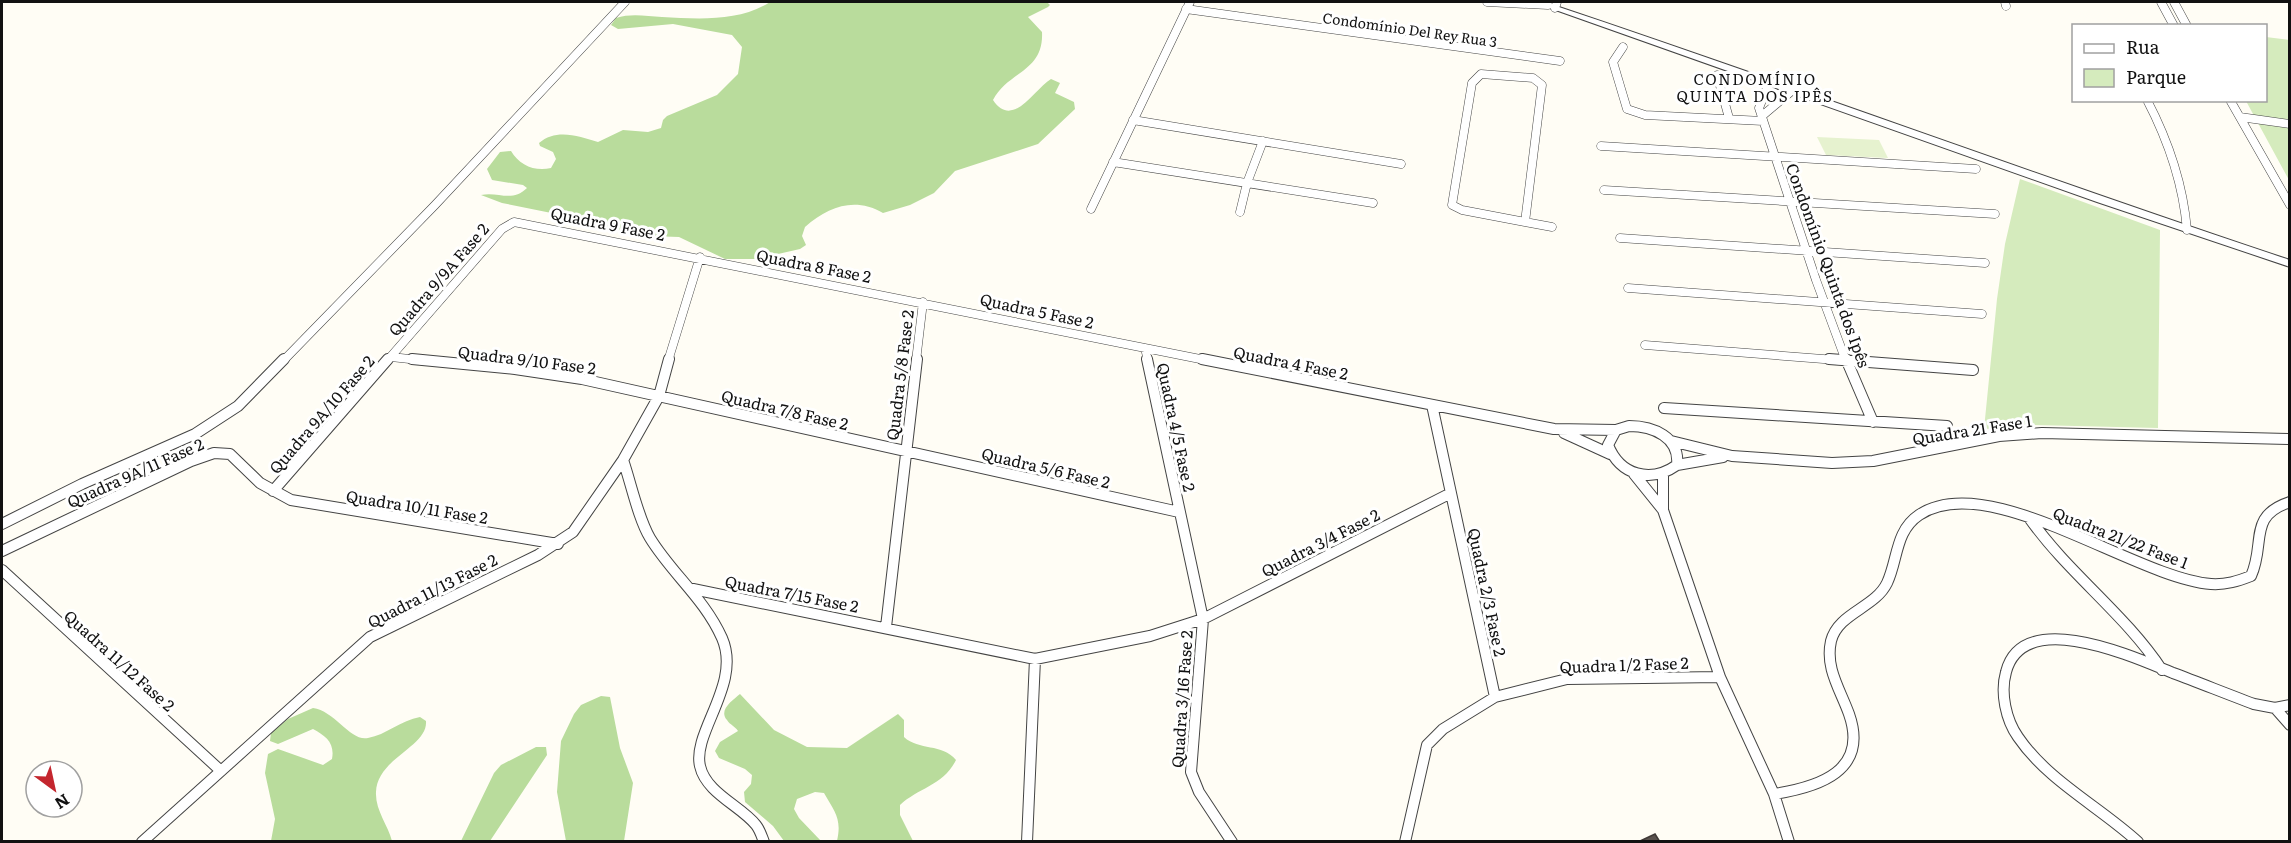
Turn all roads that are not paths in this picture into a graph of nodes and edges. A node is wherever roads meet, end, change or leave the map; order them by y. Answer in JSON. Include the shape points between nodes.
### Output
{"nodes":[{"id":1,"x":625,"y":2,"type":"edge"},
{"id":2,"x":1487,"y":2,"type":"edge"},
{"id":3,"x":1537,"y":2,"type":"edge"},
{"id":4,"x":2161,"y":2,"type":"edge"},
{"id":5,"x":2174,"y":2,"type":"edge"},
{"id":6,"x":1188,"y":5,"type":"edge"},
{"id":7,"x":1553,"y":5,"type":"edge"},
{"id":8,"x":2173,"y":24,"type":"edge"},
{"id":9,"x":2186,"y":24,"type":"edge"},
{"id":10,"x":1623,"y":47,"type":"dead end"},
{"id":11,"x":1518,"y":57,"type":"junction"},
{"id":12,"x":1560,"y":61,"type":"dead end"},
{"id":13,"x":1717,"y":75,"type":"dead end"},
{"id":14,"x":1515,"y":76,"type":"junction"},
{"id":15,"x":1770,"y":80,"type":"junction"},
{"id":16,"x":1794,"y":89,"type":"junction"},
{"id":17,"x":2148,"y":102,"type":"edge"},
{"id":18,"x":2231,"y":102,"type":"edge"},
{"id":19,"x":2240,"y":117,"type":"junction"},
{"id":20,"x":1729,"y":118,"type":"junction"},
{"id":21,"x":1763,"y":119,"type":"junction"},
{"id":22,"x":1133,"y":120,"type":"junction"},
{"id":23,"x":2289,"y":124,"type":"edge"},
{"id":24,"x":1263,"y":141,"type":"junction"},
{"id":25,"x":1601,"y":146,"type":"dead end"},
{"id":26,"x":1774,"y":156,"type":"junction"},
{"id":27,"x":1113,"y":162,"type":"junction"},
{"id":28,"x":1401,"y":164,"type":"dead end"},
{"id":29,"x":1976,"y":169,"type":"dead end"},
{"id":30,"x":1247,"y":183,"type":"junction"},
{"id":31,"x":1604,"y":190,"type":"dead end"},
{"id":32,"x":1789,"y":201,"type":"junction"},
{"id":33,"x":1373,"y":203,"type":"dead end"},
{"id":34,"x":2289,"y":205,"type":"edge"},
{"id":35,"x":1091,"y":208,"type":"dead end"},
{"id":36,"x":1240,"y":212,"type":"dead end"},
{"id":37,"x":1995,"y":214,"type":"dead end"},
{"id":38,"x":1526,"y":222,"type":"junction"},
{"id":39,"x":510,"y":223,"type":"joint"},
{"id":40,"x":1552,"y":227,"type":"dead end"},
{"id":41,"x":2187,"y":230,"type":"junction"},
{"id":42,"x":1620,"y":238,"type":"dead end"},
{"id":43,"x":1807,"y":250,"type":"junction"},
{"id":44,"x":700,"y":257,"type":"junction"},
{"id":45,"x":1985,"y":263,"type":"dead end"},
{"id":46,"x":2289,"y":264,"type":"edge"},
{"id":47,"x":1628,"y":288,"type":"dead end"},
{"id":48,"x":923,"y":302,"type":"junction"},
{"id":49,"x":1825,"y":302,"type":"junction"},
{"id":50,"x":1982,"y":314,"type":"dead end"},
{"id":51,"x":1645,"y":345,"type":"dead end"},
{"id":52,"x":1144,"y":348,"type":"junction"},
{"id":53,"x":391,"y":357,"type":"junction"},
{"id":54,"x":1846,"y":360,"type":"junction"},
{"id":55,"x":1973,"y":370,"type":"dead end"},
{"id":56,"x":659,"y":396,"type":"junction"},
{"id":57,"x":1432,"y":405,"type":"junction"},
{"id":58,"x":1664,"y":408,"type":"dead end"},
{"id":59,"x":1873,"y":422,"type":"junction"},
{"id":60,"x":1947,"y":426,"type":"dead end"},
{"id":61,"x":1554,"y":429,"type":"junction"},
{"id":62,"x":1616,"y":430,"type":"junction"},
{"id":63,"x":2289,"y":439,"type":"edge"},
{"id":64,"x":1671,"y":441,"type":"junction"},
{"id":65,"x":905,"y":451,"type":"junction"},
{"id":66,"x":1610,"y":454,"type":"junction"},
{"id":67,"x":1732,"y":456,"type":"junction"},
{"id":68,"x":623,"y":460,"type":"junction"},
{"id":69,"x":1677,"y":465,"type":"junction"},
{"id":70,"x":1634,"y":474,"type":"junction"},
{"id":71,"x":1663,"y":476,"type":"junction"},
{"id":72,"x":273,"y":491,"type":"junction"},
{"id":73,"x":1451,"y":493,"type":"junction"},
{"id":74,"x":2289,"y":502,"type":"edge"},
{"id":75,"x":1663,"y":510,"type":"junction"},
{"id":76,"x":1179,"y":512,"type":"junction"},
{"id":77,"x":2030,"y":519,"type":"junction"},
{"id":78,"x":2,"y":524,"type":"edge"},
{"id":79,"x":558,"y":544,"type":"junction"},
{"id":80,"x":2,"y":551,"type":"edge"},
{"id":81,"x":2,"y":570,"type":"edge"},
{"id":82,"x":693,"y":589,"type":"junction"},
{"id":83,"x":1203,"y":619,"type":"junction"},
{"id":84,"x":886,"y":627,"type":"junction"},
{"id":85,"x":1035,"y":659,"type":"junction"},
{"id":86,"x":2162,"y":670,"type":"junction"},
{"id":87,"x":1720,"y":677,"type":"junction"},
{"id":88,"x":1495,"y":697,"type":"junction"},
{"id":89,"x":2289,"y":705,"type":"edge"},
{"id":90,"x":2275,"y":708,"type":"junction"},
{"id":91,"x":2289,"y":725,"type":"edge"},
{"id":92,"x":221,"y":771,"type":"junction"},
{"id":93,"x":1774,"y":794,"type":"junction"},
{"id":94,"x":142,"y":842,"type":"edge"},
{"id":95,"x":764,"y":842,"type":"edge"},
{"id":96,"x":1027,"y":842,"type":"edge"},
{"id":97,"x":1232,"y":842,"type":"edge"},
{"id":98,"x":1405,"y":842,"type":"edge"},
{"id":99,"x":1789,"y":842,"type":"edge"},
{"id":100,"x":2138,"y":842,"type":"edge"}],
"edges":[{"from":1,"to":78,"type":"street","via":[[435,205],[238,406],[195,434]]},
{"from":2,"to":7,"type":"street"},
{"from":3,"to":7,"type":"street"},
{"from":4,"to":8,"type":"street"},
{"from":5,"to":9,"type":"street"},
{"from":6,"to":11,"type":"street","name":"Condomínio Del Rey Rua 3"},
{"from":6,"to":22,"type":"street"},
{"from":7,"to":15,"type":"street"},
{"from":10,"to":20,"type":"street","via":[[1613,62],[1627,109],[1645,115]]},
{"from":11,"to":12,"type":"street","name":"Condomínio Del Rey Rua 3"},
{"from":11,"to":14,"type":"street"},
{"from":13,"to":20,"type":"street"},
{"from":14,"to":38,"type":"street","via":[[1533,78],[1542,85]]},
{"from":14,"to":38,"type":"street","via":[[1481,74],[1472,83],[1452,202],[1462,210]]},
{"from":15,"to":16,"type":"street"},
{"from":15,"to":21,"type":"street","name":"Condomínio Quinta dos Ipês","via":[[1759,108]]},
{"from":16,"to":21,"type":"street"},
{"from":16,"to":41,"type":"street"},
{"from":17,"to":41,"type":"street","via":[[2182,182]]},
{"from":18,"to":19,"type":"street"},
{"from":19,"to":23,"type":"street"},
{"from":19,"to":34,"type":"street"},
{"from":20,"to":21,"type":"street"},
{"from":21,"to":26,"type":"street","name":"Condomínio Quinta dos Ipês"},
{"from":22,"to":24,"type":"street"},
{"from":22,"to":27,"type":"street"},
{"from":24,"to":28,"type":"street"},
{"from":24,"to":30,"type":"street"},
{"from":25,"to":26,"type":"street"},
{"from":26,"to":29,"type":"street"},
{"from":26,"to":32,"type":"street","name":"Condomínio Quinta dos Ipês"},
{"from":27,"to":30,"type":"street"},
{"from":27,"to":35,"type":"street"},
{"from":30,"to":33,"type":"street"},
{"from":30,"to":36,"type":"street"},
{"from":31,"to":32,"type":"street"},
{"from":32,"to":37,"type":"street"},
{"from":32,"to":43,"type":"street","name":"Condomínio Quinta dos Ipês"},
{"from":38,"to":40,"type":"street"},
{"from":39,"to":44,"type":"street","name":"Quadra 9 Fase 2","via":[[524,222]]},
{"from":39,"to":53,"type":"street","name":"Quadra 9/9A Fase 2"},
{"from":41,"to":46,"type":"street"},
{"from":42,"to":43,"type":"street"},
{"from":43,"to":45,"type":"street"},
{"from":43,"to":49,"type":"street","name":"Condomínio Quinta dos Ipês"},
{"from":44,"to":48,"type":"street","name":"Quadra 8 Fase 2"},
{"from":44,"to":56,"type":"street","name":"Quadra 11/13 Fase 2"},
{"from":47,"to":49,"type":"street"},
{"from":48,"to":52,"type":"street","name":"Quadra 5 Fase 2"},
{"from":48,"to":65,"type":"street","name":"Quadra 5/8 Fase 2"},
{"from":49,"to":50,"type":"street"},
{"from":49,"to":54,"type":"street","name":"Condomínio Quinta dos Ipês"},
{"from":51,"to":54,"type":"street"},
{"from":52,"to":57,"type":"street","name":"Quadra 4 Fase 2"},
{"from":52,"to":76,"type":"street","name":"Quadra 4/5 Fase 2"},
{"from":53,"to":56,"type":"street","name":"Quadra 9/10 Fase 2","via":[[547,373]]},
{"from":53,"to":72,"type":"street","name":"Quadra 9A/10 Fase 2"},
{"from":54,"to":55,"type":"street"},
{"from":54,"to":59,"type":"street","name":"Condomínio Quinta dos Ipês"},
{"from":56,"to":65,"type":"street","name":"Quadra 7/8 Fase 2"},
{"from":56,"to":68,"type":"street","name":"Quadra 11/13 Fase 2"},
{"from":57,"to":61,"type":"street","name":"Quadra 4 Fase 2"},
{"from":57,"to":73,"type":"street","name":"Quadra 2/3 Fase 2"},
{"from":58,"to":59,"type":"street"},
{"from":59,"to":60,"type":"street"},
{"from":61,"to":62,"type":"street"},
{"from":61,"to":66,"type":"street"},
{"from":62,"to":64,"type":"street","via":[[1644,426]]},
{"from":62,"to":66,"type":"street","via":[[1608,445]]},
{"from":63,"to":67,"type":"street","name":"Quadra 21 Fase 1","via":[[2042,433],[1999,436],[1856,463]]},
{"from":64,"to":67,"type":"street","name":"Quadra 21 Fase 1"},
{"from":64,"to":69,"type":"street","via":[[1678,454]]},
{"from":65,"to":76,"type":"street","name":"Quadra 5/6 Fase 2"},
{"from":65,"to":84,"type":"street","name":"Quadra 5/8 Fase 2"},
{"from":66,"to":70,"type":"street"},
{"from":67,"to":69,"type":"street","name":"Quadra 21 Fase 1"},
{"from":68,"to":79,"type":"street","name":"Quadra 11/13 Fase 2","via":[[585,518]]},
{"from":68,"to":82,"type":"street","via":[[649,536]]},
{"from":69,"to":71,"type":"street"},
{"from":70,"to":71,"type":"street"},
{"from":70,"to":75,"type":"street"},
{"from":71,"to":75,"type":"street"},
{"from":72,"to":79,"type":"street","name":"Quadra 10/11 Fase 2","via":[[312,505]]},
{"from":72,"to":80,"type":"street","name":"Quadra 9A/11 Fase 2","via":[[230,454],[214,453]]},
{"from":73,"to":83,"type":"street","name":"Quadra 3/4 Fase 2"},
{"from":73,"to":88,"type":"street","name":"Quadra 2/3 Fase 2"},
{"from":74,"to":77,"type":"street","name":"Quadra 21/22 Fase 1","via":[[2266,512],[2260,524],[2256,569],[2251,576],[2229,584],[2182,578]]},
{"from":75,"to":87,"type":"street"},
{"from":76,"to":83,"type":"street","name":"Quadra 4/5 Fase 2"},
{"from":77,"to":86,"type":"street","via":[[2053,549],[2138,636]]},
{"from":77,"to":93,"type":"street","via":[[1961,503],[1928,510],[1908,523],[1899,537],[1882,591],[1837,629],[1830,648],[1831,672],[1850,722],[1850,755],[1840,772],[1827,782]]},
{"from":79,"to":92,"type":"street","name":"Quadra 11/13 Fase 2","via":[[370,637]]},
{"from":81,"to":92,"type":"street","name":"Quadra 11/12 Fase 2"},
{"from":82,"to":84,"type":"street","name":"Quadra 7/15 Fase 2"},
{"from":82,"to":95,"type":"street","via":[[727,654],[722,692],[700,750],[700,767],[710,784],[757,826]]},
{"from":83,"to":85,"type":"street","name":"Quadra 3/4 Fase 2","via":[[1150,636]]},
{"from":83,"to":97,"type":"street","name":"Quadra 3/16 Fase 2","via":[[1190,758],[1193,781]]},
{"from":84,"to":85,"type":"street","name":"Quadra 7/15 Fase 2"},
{"from":85,"to":96,"type":"street"},
{"from":86,"to":90,"type":"street"},
{"from":86,"to":100,"type":"street","via":[[2107,647],[2059,639],[2025,647],[2004,672],[2003,702],[2012,727],[2030,752]]},
{"from":87,"to":88,"type":"street","name":"Quadra 1/2 Fase 2","via":[[1568,679]]},
{"from":87,"to":93,"type":"street"},
{"from":88,"to":98,"type":"street","name":"Quadra 1/2 Fase 2","via":[[1443,729],[1427,745]]},
{"from":89,"to":90,"type":"street"},
{"from":90,"to":91,"type":"street"},
{"from":92,"to":94,"type":"street","name":"Quadra 11/13 Fase 2"},
{"from":93,"to":99,"type":"street"}]}
